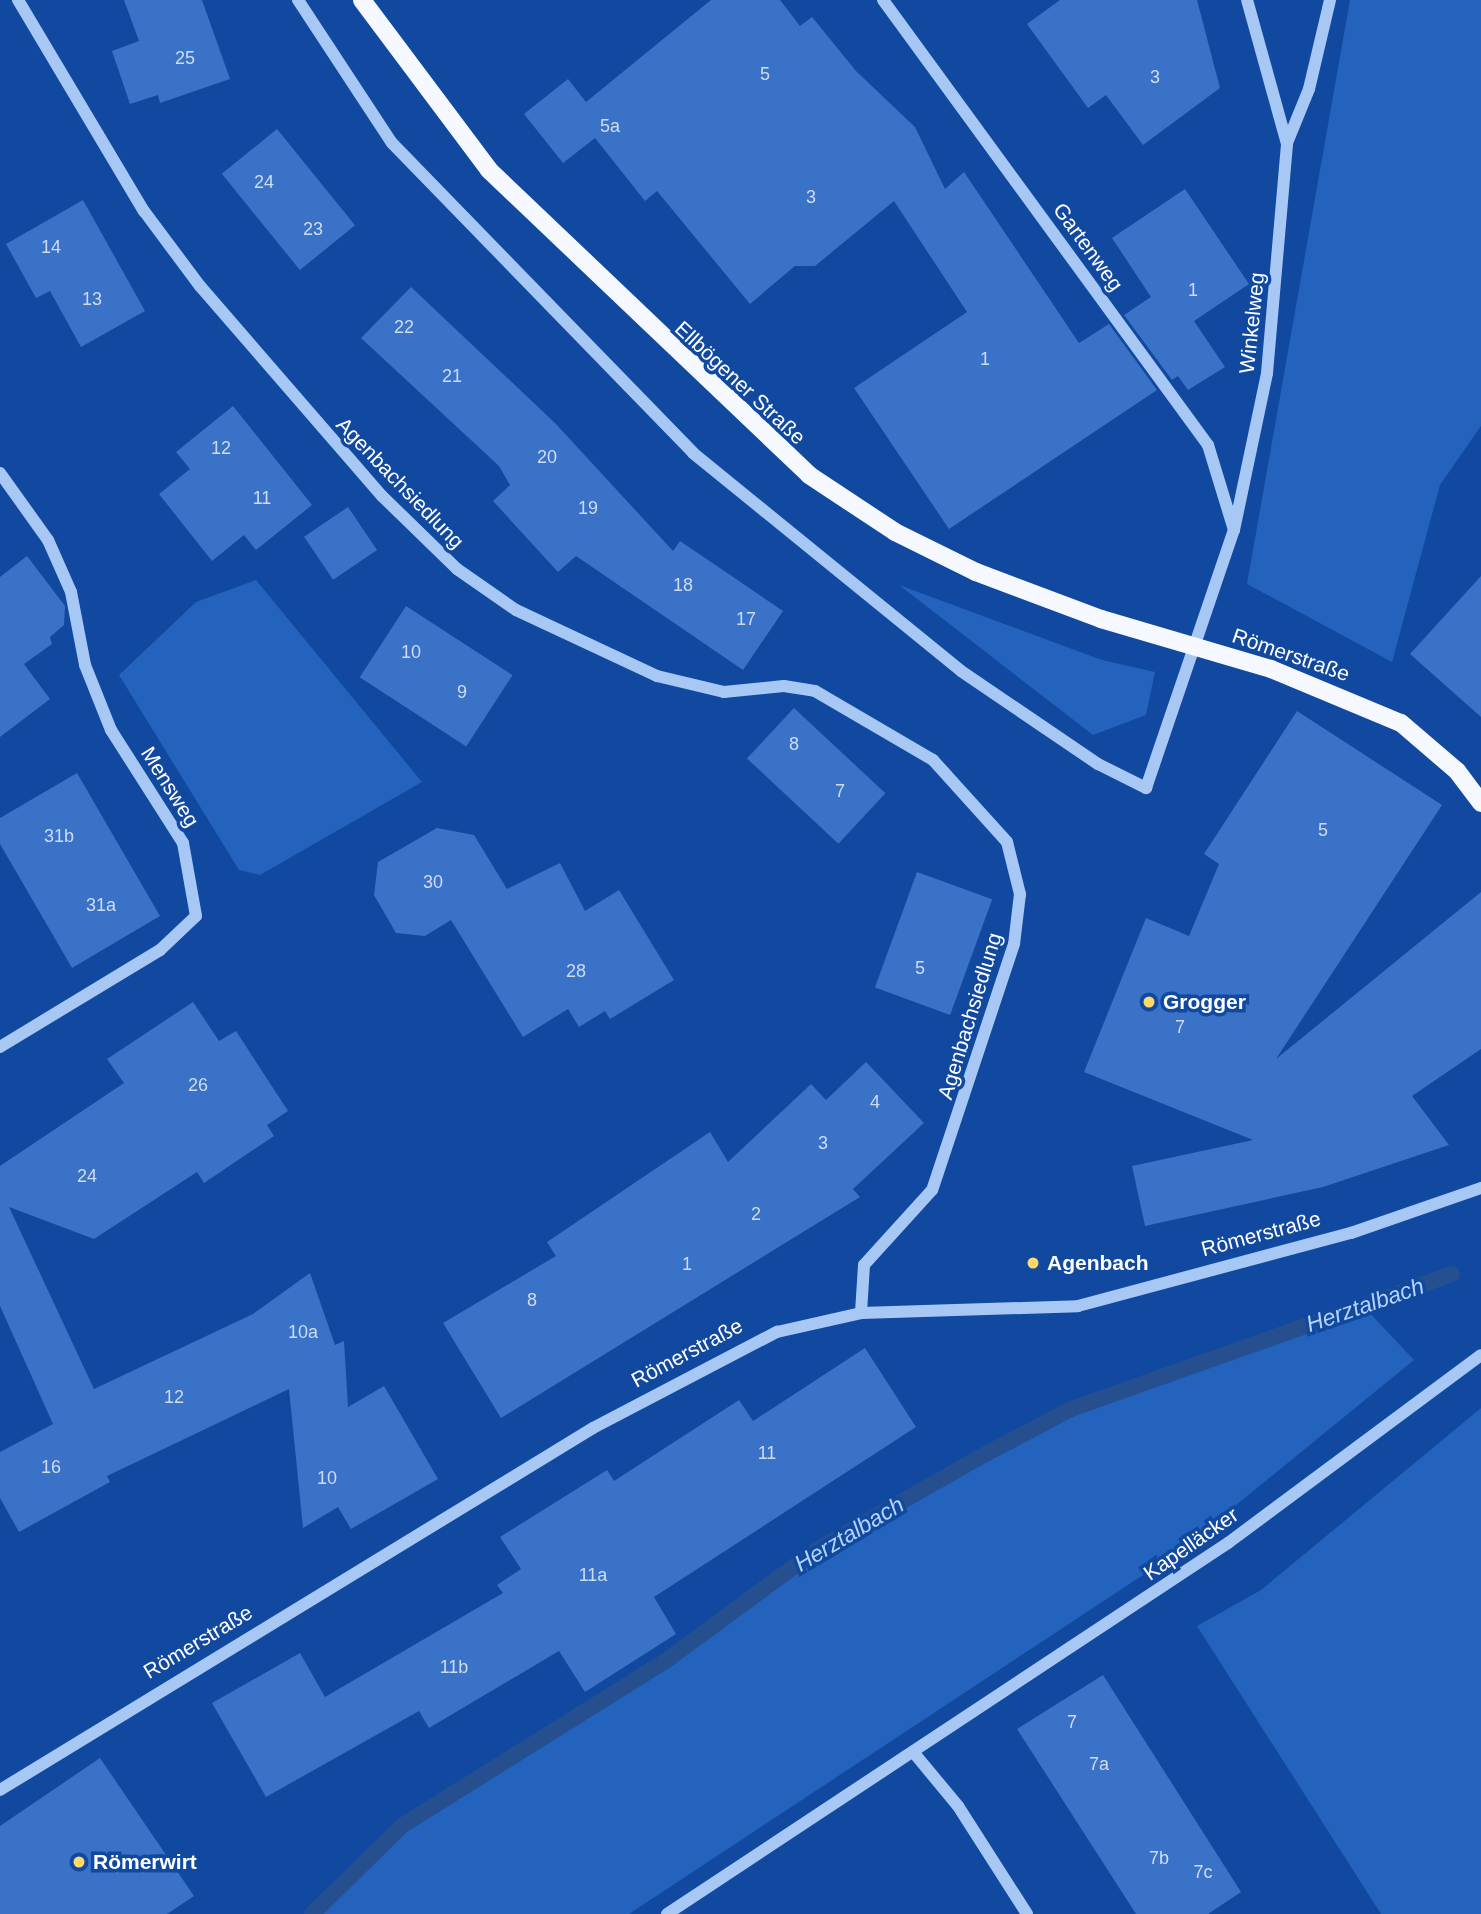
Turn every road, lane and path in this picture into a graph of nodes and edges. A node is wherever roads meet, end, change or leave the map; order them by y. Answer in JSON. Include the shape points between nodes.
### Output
{"nodes":[{"id":1,"x":18,"y":0,"type":"edge"},
{"id":2,"x":298,"y":0,"type":"edge"},
{"id":3,"x":362,"y":0,"type":"edge"},
{"id":4,"x":883,"y":0,"type":"edge"},
{"id":5,"x":1247,"y":0,"type":"edge"},
{"id":6,"x":1329,"y":0,"type":"edge"},
{"id":7,"x":1287,"y":144,"type":"junction"},
{"id":8,"x":0,"y":473,"type":"edge"},
{"id":9,"x":1234,"y":530,"type":"junction"},
{"id":10,"x":1198,"y":647,"type":"junction"},
{"id":11,"x":1481,"y":803,"type":"edge"},
{"id":12,"x":0,"y":1046,"type":"edge"},
{"id":13,"x":1481,"y":1188,"type":"edge"},
{"id":14,"x":861,"y":1313,"type":"junction"},
{"id":15,"x":1481,"y":1355,"type":"edge"},
{"id":16,"x":914,"y":1753,"type":"junction"},
{"id":17,"x":0,"y":1790,"type":"edge"},
{"id":18,"x":667,"y":1914,"type":"edge"},
{"id":19,"x":1027,"y":1914,"type":"edge"}],
"edges":[{"from":1,"to":14,"type":"street","name":"Agenbachsiedlung","via":[[144,211],[200,286],[382,496],[457,569],[516,610],[657,676],[724,692],[784,686],[815,691],[933,760],[1007,842],[1020,894],[1014,944],[932,1190],[864,1265]]},
{"from":2,"to":10,"type":"street","name":"Römerstraße","via":[[391,142],[693,453],[961,671],[1098,764],[1146,788]]},
{"from":3,"to":10,"type":"main road","name":"Ellbögener Straße","via":[[411,74],[489,170],[809,475],[895,532],[976,572]]},
{"from":4,"to":9,"type":"street","name":"Gartenweg","via":[[1208,445]]},
{"from":5,"to":7,"type":"street","name":"Winkelweg"},
{"from":6,"to":7,"type":"street","via":[[1308,89]]},
{"from":7,"to":9,"type":"street","name":"Winkelweg","via":[[1267,373]]},
{"from":8,"to":12,"type":"street","name":"Mensweg","via":[[48,540],[71,592],[85,665],[111,730],[183,843],[196,916],[160,950]]},
{"from":9,"to":10,"type":"street","name":"Winkelweg"},
{"from":10,"to":11,"type":"main road","name":"Römerstraße","via":[[1271,669],[1401,723],[1457,771]]},
{"from":13,"to":14,"type":"street","name":"Römerstraße","via":[[1351,1233],[1078,1306]]},
{"from":14,"to":17,"type":"street","name":"Römerstraße","via":[[777,1332],[593,1428]]},
{"from":15,"to":16,"type":"street","name":"Kapelläcker","via":[[1228,1543]]},
{"from":16,"to":18,"type":"street","name":"Kapelläcker"},
{"from":16,"to":19,"type":"street","via":[[958,1806]]}]}
